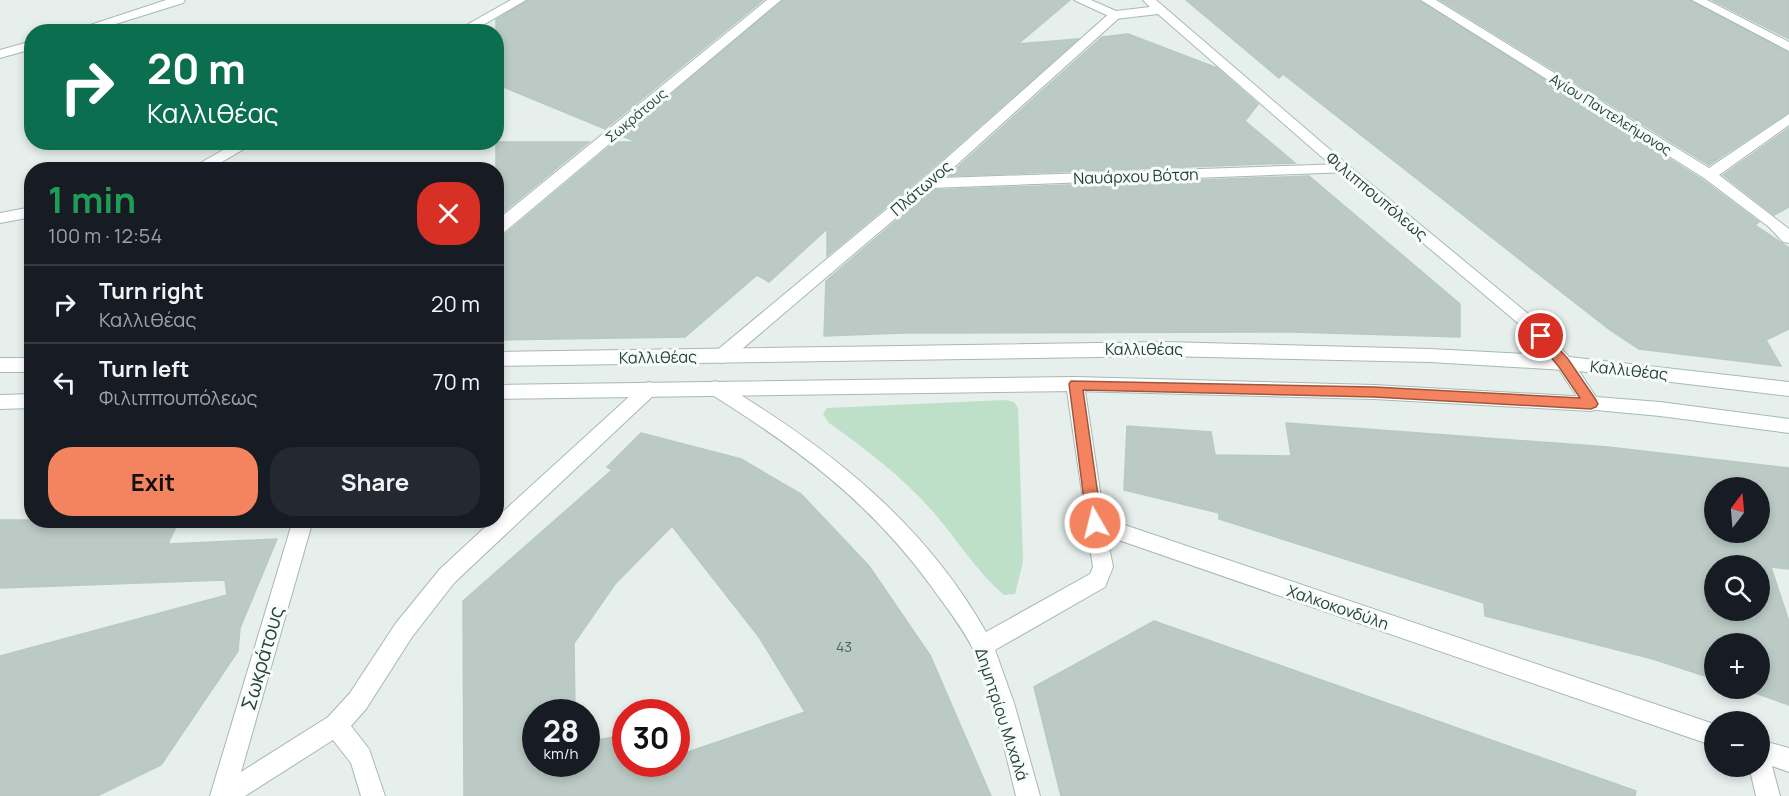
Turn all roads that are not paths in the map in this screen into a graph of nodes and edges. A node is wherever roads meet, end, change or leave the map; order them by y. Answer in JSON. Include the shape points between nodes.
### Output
{"nodes":[{"id":1,"x":178,"y":0,"type":"edge"},
{"id":2,"x":520,"y":0,"type":"edge"},
{"id":3,"x":775,"y":0,"type":"edge"},
{"id":4,"x":1080,"y":0,"type":"edge"},
{"id":5,"x":1427,"y":0,"type":"edge"},
{"id":6,"x":1698,"y":0,"type":"edge"},
{"id":7,"x":1155,"y":5,"type":"edge"},
{"id":8,"x":1115,"y":15,"type":"junction"},
{"id":9,"x":101,"y":24,"type":"edge"},
{"id":10,"x":475,"y":24,"type":"edge"},
{"id":11,"x":24,"y":47,"type":"edge"},
{"id":12,"x":1789,"y":47,"type":"edge"},
{"id":13,"x":0,"y":54,"type":"edge"},
{"id":14,"x":1789,"y":118,"type":"edge"},
{"id":15,"x":234,"y":150,"type":"edge"},
{"id":16,"x":210,"y":162,"type":"edge"},
{"id":17,"x":1344,"y":169,"type":"junction"},
{"id":18,"x":1709,"y":175,"type":"junction"},
{"id":19,"x":927,"y":183,"type":"junction"},
{"id":20,"x":24,"y":214,"type":"edge"},
{"id":21,"x":0,"y":218,"type":"edge"},
{"id":22,"x":504,"y":223,"type":"edge"},
{"id":23,"x":1789,"y":238,"type":"edge"},
{"id":24,"x":722,"y":356,"type":"junction"},
{"id":25,"x":504,"y":359,"type":"edge"},
{"id":26,"x":1564,"y":363,"type":"junction"},
{"id":27,"x":0,"y":365,"type":"edge"},
{"id":28,"x":24,"y":365,"type":"edge"},
{"id":29,"x":1076,"y":384,"type":"junction"},
{"id":30,"x":715,"y":388,"type":"junction"},
{"id":31,"x":649,"y":389,"type":"junction"},
{"id":32,"x":1789,"y":390,"type":"edge"},
{"id":33,"x":504,"y":392,"type":"edge"},
{"id":34,"x":24,"y":401,"type":"edge"},
{"id":35,"x":0,"y":402,"type":"edge"},
{"id":36,"x":1591,"y":404,"type":"junction"},
{"id":37,"x":1789,"y":426,"type":"edge"},
{"id":38,"x":504,"y":523,"type":"edge"},
{"id":39,"x":1095,"y":523,"type":"junction"},
{"id":40,"x":301,"y":528,"type":"edge"},
{"id":41,"x":499,"y":528,"type":"edge"},
{"id":42,"x":982,"y":646,"type":"junction"},
{"id":43,"x":336,"y":725,"type":"junction"},
{"id":44,"x":1704,"y":732,"type":"edge"},
{"id":45,"x":1770,"y":754,"type":"edge"},
{"id":46,"x":1789,"y":760,"type":"edge"},
{"id":47,"x":1763,"y":777,"type":"edge"},
{"id":48,"x":223,"y":796,"type":"edge"},
{"id":49,"x":373,"y":796,"type":"edge"},
{"id":50,"x":1028,"y":796,"type":"edge"},
{"id":51,"x":1768,"y":796,"type":"edge"}],
"edges":[{"from":1,"to":9,"type":"street"},
{"from":2,"to":10,"type":"street"},
{"from":3,"to":22,"type":"street","name":"Σωκράτους"},
{"from":4,"to":8,"type":"street"},
{"from":5,"to":18,"type":"street","name":"Αγίου Παντελεήμονος"},
{"from":6,"to":12,"type":"street"},
{"from":7,"to":8,"type":"street"},
{"from":7,"to":17,"type":"street","name":"Φιλιππουπόλεως"},
{"from":8,"to":19,"type":"street","name":"Πλάτωνος"},
{"from":11,"to":13,"type":"street"},
{"from":14,"to":18,"type":"street"},
{"from":15,"to":16,"type":"street"},
{"from":17,"to":19,"type":"street","name":"Ναυάρχου Βότση"},
{"from":17,"to":26,"type":"street","name":"Φιλιππουπόλεως","via":[[1531,325]]},
{"from":18,"to":23,"type":"street","name":"Αγίου Παντελεήμονος"},
{"from":19,"to":24,"type":"street","name":"Πλάτωνος"},
{"from":20,"to":21,"type":"street"},
{"from":24,"to":25,"type":"street","name":"Καλλιθέας"},
{"from":24,"to":26,"type":"street","name":"Καλλιθέας","via":[[1239,349]]},
{"from":26,"to":32,"type":"street","name":"Καλλιθέας"},
{"from":26,"to":36,"type":"street","name":"Φιλιππουπόλεως"},
{"from":27,"to":28,"type":"street"},
{"from":29,"to":30,"type":"street","name":"Καλλιθέας"},
{"from":29,"to":36,"type":"street","name":"Καλλιθέας","via":[[1374,392]]},
{"from":29,"to":39,"type":"street"},
{"from":30,"to":31,"type":"street","name":"Καλλιθέας"},
{"from":30,"to":42,"type":"street","name":"Δημητρίου Μιχαλά","via":[[793,437],[855,484],[930,568]]},
{"from":31,"to":33,"type":"street","name":"Καλλιθέας"},
{"from":31,"to":38,"type":"street"},
{"from":34,"to":35,"type":"street"},
{"from":36,"to":37,"type":"street","name":"Καλλιθέας"},
{"from":39,"to":42,"type":"street","via":[[1103,567],[1098,580]]},
{"from":39,"to":44,"type":"street","name":"Χαλκοκονδύλη"},
{"from":40,"to":48,"type":"street","name":"Σωκράτους"},
{"from":41,"to":43,"type":"street","via":[[447,576],[404,630],[358,701]]},
{"from":42,"to":50,"type":"street","name":"Δημητρίου Μιχαλά"},
{"from":43,"to":48,"type":"street"},
{"from":43,"to":49,"type":"street","via":[[361,757]]},
{"from":45,"to":46,"type":"street"},
{"from":47,"to":51,"type":"street"}]}
